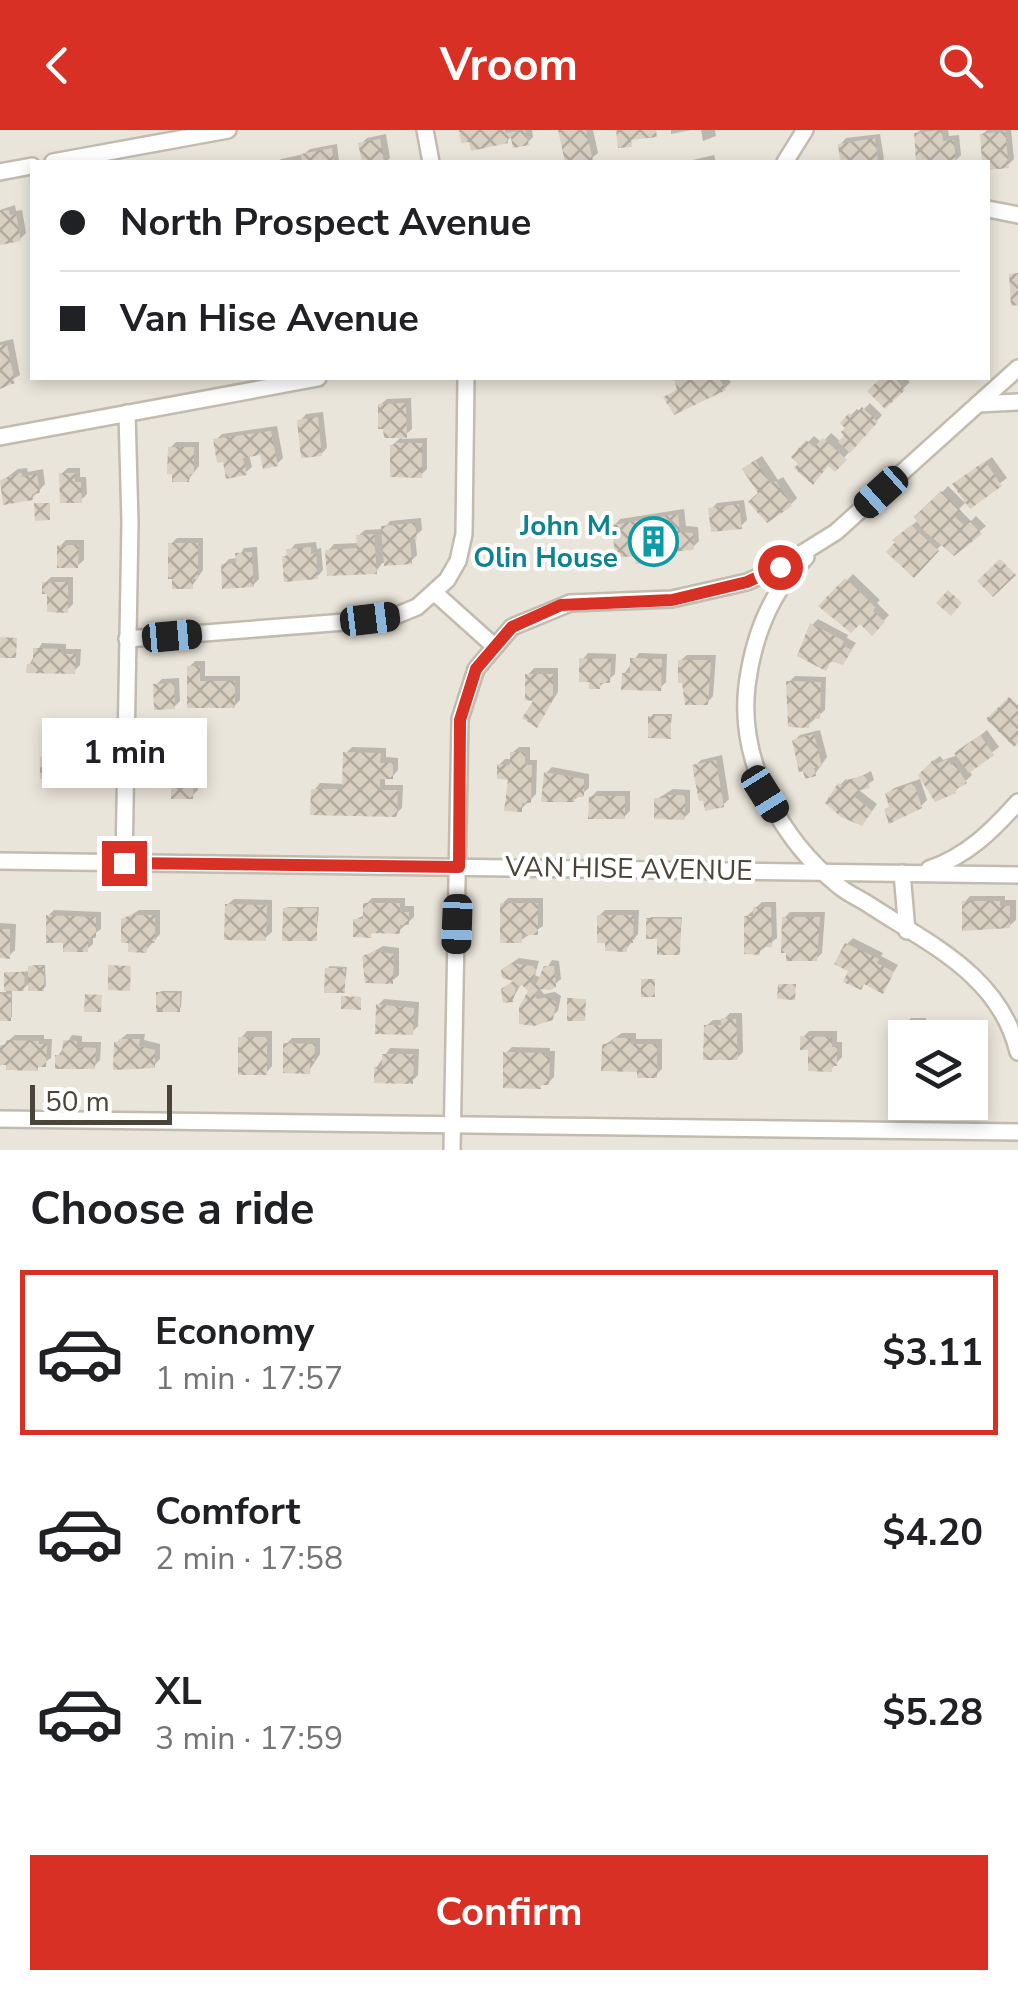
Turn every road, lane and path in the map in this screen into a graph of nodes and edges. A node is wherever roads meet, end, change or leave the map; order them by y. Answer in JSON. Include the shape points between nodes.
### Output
{"nodes":[{"id":1,"x":228,"y":130,"type":"edge"},
{"id":2,"x":426,"y":130,"type":"edge"},
{"id":3,"x":805,"y":130,"type":"edge"},
{"id":4,"x":64,"y":160,"type":"edge"},
{"id":5,"x":432,"y":160,"type":"edge"},
{"id":6,"x":786,"y":160,"type":"edge"},
{"id":7,"x":30,"y":166,"type":"edge"},
{"id":8,"x":0,"y":172,"type":"edge"},
{"id":9,"x":990,"y":208,"type":"edge"},
{"id":10,"x":1018,"y":215,"type":"edge"},
{"id":11,"x":1018,"y":368,"type":"edge"},
{"id":12,"x":307,"y":380,"type":"edge"},
{"id":13,"x":466,"y":380,"type":"edge"},
{"id":14,"x":1018,"y":402,"type":"edge"},
{"id":15,"x":978,"y":404,"type":"junction"},
{"id":16,"x":127,"y":413,"type":"junction"},
{"id":17,"x":0,"y":437,"type":"edge"},
{"id":18,"x":823,"y":541,"type":"junction"},
{"id":19,"x":434,"y":592,"type":"junction"},
{"id":20,"x":127,"y":639,"type":"junction"},
{"id":21,"x":494,"y":646,"type":"junction"},
{"id":22,"x":1018,"y":802,"type":"edge"},
{"id":23,"x":0,"y":861,"type":"edge"},
{"id":24,"x":124,"y":863,"type":"junction"},
{"id":25,"x":459,"y":867,"type":"junction"},
{"id":26,"x":822,"y":872,"type":"junction"},
{"id":27,"x":909,"y":873,"type":"junction"},
{"id":28,"x":1018,"y":875,"type":"edge"},
{"id":29,"x":906,"y":930,"type":"junction"},
{"id":30,"x":1018,"y":1052,"type":"edge"},
{"id":31,"x":0,"y":1119,"type":"edge"},
{"id":32,"x":452,"y":1125,"type":"junction"},
{"id":33,"x":1018,"y":1132,"type":"edge"},
{"id":34,"x":452,"y":1150,"type":"edge"}],
"edges":[{"from":1,"to":4,"type":"street"},
{"from":2,"to":5,"type":"street"},
{"from":3,"to":6,"type":"street"},
{"from":7,"to":8,"type":"street"},
{"from":9,"to":10,"type":"street"},
{"from":11,"to":15,"type":"street"},
{"from":12,"to":16,"type":"street"},
{"from":13,"to":19,"type":"street","via":[[464,534],[458,561]]},
{"from":14,"to":15,"type":"street"},
{"from":15,"to":18,"type":"street"},
{"from":16,"to":17,"type":"street"},
{"from":16,"to":20,"type":"street"},
{"from":18,"to":21,"type":"street","via":[[780,567],[721,589],[672,600],[561,605],[512,627]]},
{"from":18,"to":26,"type":"street","via":[[778,590],[762,624],[746,693],[765,794]]},
{"from":19,"to":20,"type":"street","via":[[395,616]]},
{"from":19,"to":21,"type":"street"},
{"from":20,"to":24,"type":"street"},
{"from":21,"to":25,"type":"street","via":[[476,669],[460,720]]},
{"from":22,"to":27,"type":"street","via":[[966,852]]},
{"from":23,"to":24,"type":"street","name":"VAN HISE AVENUE"},
{"from":24,"to":25,"type":"street","name":"VAN HISE AVENUE"},
{"from":25,"to":26,"type":"street","name":"VAN HISE AVENUE"},
{"from":25,"to":32,"type":"street"},
{"from":26,"to":27,"type":"street","name":"VAN HISE AVENUE"},
{"from":26,"to":29,"type":"street"},
{"from":27,"to":28,"type":"street","name":"VAN HISE AVENUE"},
{"from":27,"to":29,"type":"street"},
{"from":29,"to":30,"type":"street","via":[[940,948],[983,985]]},
{"from":31,"to":32,"type":"street"},
{"from":32,"to":33,"type":"street"},
{"from":32,"to":34,"type":"street"}]}
